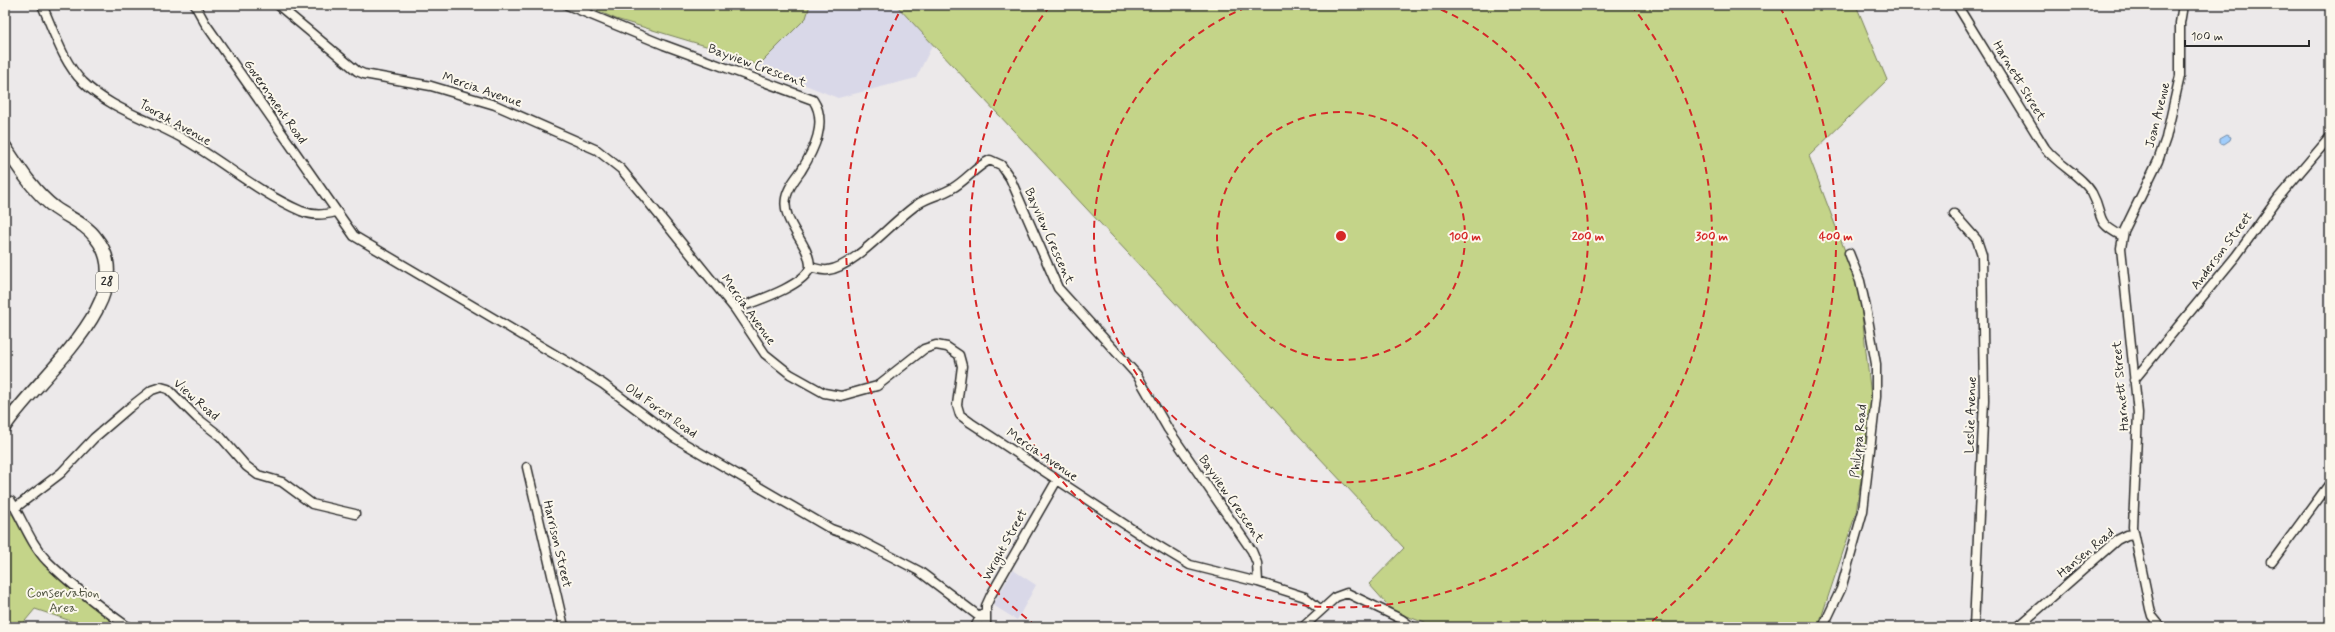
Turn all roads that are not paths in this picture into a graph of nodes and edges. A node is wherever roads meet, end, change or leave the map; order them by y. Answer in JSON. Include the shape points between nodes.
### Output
{"nodes":[{"id":1,"x":42,"y":5,"type":"edge"},
{"id":2,"x":195,"y":5,"type":"edge"},
{"id":3,"x":278,"y":5,"type":"edge"},
{"id":4,"x":567,"y":5,"type":"edge"},
{"id":5,"x":1957,"y":5,"type":"edge"},
{"id":6,"x":2183,"y":5,"type":"edge"},
{"id":7,"x":2330,"y":137,"type":"edge"},
{"id":8,"x":5,"y":147,"type":"edge"},
{"id":9,"x":336,"y":212,"type":"junction"},
{"id":10,"x":1954,"y":214,"type":"dead end"},
{"id":11,"x":2127,"y":224,"type":"joint"},
{"id":12,"x":2122,"y":236,"type":"junction"},
{"id":13,"x":1849,"y":253,"type":"dead end"},
{"id":14,"x":810,"y":267,"type":"junction"},
{"id":15,"x":735,"y":309,"type":"junction"},
{"id":16,"x":2134,"y":380,"type":"junction"},
{"id":17,"x":5,"y":426,"type":"edge"},
{"id":18,"x":527,"y":467,"type":"dead end"},
{"id":19,"x":1057,"y":480,"type":"junction"},
{"id":20,"x":2330,"y":483,"type":"edge"},
{"id":21,"x":11,"y":501,"type":"dead end"},
{"id":22,"x":16,"y":508,"type":"junction"},
{"id":23,"x":355,"y":514,"type":"dead end"},
{"id":24,"x":2134,"y":534,"type":"junction"},
{"id":25,"x":2272,"y":562,"type":"dead end"},
{"id":26,"x":1258,"y":582,"type":"junction"},
{"id":27,"x":986,"y":606,"type":"junction"},
{"id":28,"x":1321,"y":610,"type":"junction"},
{"id":29,"x":980,"y":617,"type":"junction"},
{"id":30,"x":128,"y":627,"type":"edge"},
{"id":31,"x":564,"y":627,"type":"edge"},
{"id":32,"x":976,"y":627,"type":"edge"},
{"id":33,"x":986,"y":627,"type":"edge"},
{"id":34,"x":1303,"y":627,"type":"edge"},
{"id":35,"x":1412,"y":627,"type":"edge"},
{"id":36,"x":1823,"y":627,"type":"edge"},
{"id":37,"x":1974,"y":627,"type":"edge"},
{"id":38,"x":2018,"y":627,"type":"edge"},
{"id":39,"x":2161,"y":627,"type":"edge"}],
"edges":[{"from":1,"to":9,"type":"street","name":"Toorak Avenue","via":[[67,59],[81,81],[97,95],[180,137],[266,192],[302,211],[319,216]]},
{"from":2,"to":9,"type":"street","name":"Government Road"},
{"from":3,"to":15,"type":"street","name":"Mercia Avenue","via":[[364,74],[431,86],[496,105],[597,150],[621,169]]},
{"from":4,"to":14,"type":"street","name":"Bayview Crescent","via":[[664,45],[813,100],[820,110],[821,120],[816,139],[805,164],[788,190],[786,200],[788,215],[808,255]]},
{"from":5,"to":12,"type":"street","name":"Harnett Street","via":[[2048,152],[2088,187],[2104,225]]},
{"from":6,"to":11,"type":"street","name":"Joan Avenue","via":[[2180,23],[2180,76],[2164,146]]},
{"from":7,"to":16,"type":"street","name":"Anderson Street","via":[[2279,197],[2236,256]]},
{"from":8,"to":17,"type":"main road","number":"28","via":[[46,201],[88,229],[96,238],[103,247],[109,271],[106,288],[75,343],[24,400]]},
{"from":9,"to":29,"type":"street","name":"Old Forest Road","via":[[354,236],[364,243],[577,368],[675,438],[831,529],[856,538],[919,571]]},
{"from":10,"to":37,"type":"street","name":"Leslie Avenue","via":[[1976,240],[1982,255],[1984,385]]},
{"from":11,"to":12,"type":"street","name":"Harnett Street"},
{"from":12,"to":16,"type":"street","name":"Harnett Street","via":[[2120,255]]},
{"from":13,"to":36,"type":"street","name":"Philippa Road","via":[[1866,308],[1876,364],[1876,397],[1863,511],[1841,589]]},
{"from":14,"to":15,"type":"street","via":[[800,279],[786,288]]},
{"from":14,"to":26,"type":"street","name":"Bayview Crescent","via":[[827,270],[842,265],[863,252],[879,235],[918,203],[952,188],[981,164],[990,160],[1002,165],[1034,230],[1058,288],[1137,375],[1168,429],[1252,551],[1257,563]]},
{"from":15,"to":19,"type":"street","name":"Mercia Avenue","via":[[764,354],[790,374],[824,393],[841,396],[877,386],[924,349],[936,345],[947,347],[959,355],[962,366],[957,405],[960,415]]},
{"from":16,"to":24,"type":"street","name":"Harnett Street","via":[[2138,421]]},
{"from":18,"to":31,"type":"street","name":"Harrison Street"},
{"from":19,"to":26,"type":"street","name":"Mercia Avenue","via":[[1190,566]]},
{"from":19,"to":27,"type":"street","name":"Wright Street"},
{"from":20,"to":25,"type":"street"},
{"from":21,"to":22,"type":"street"},
{"from":22,"to":23,"type":"street","name":"View Road","via":[[61,473],[94,438],[129,408],[152,390],[161,387],[168,389],[197,418],[220,436],[246,466],[258,475],[282,482],[312,504]]},
{"from":22,"to":30,"type":"street","via":[[27,532],[47,560],[86,595]]},
{"from":24,"to":38,"type":"street","name":"Hansen Road","via":[[2116,540]]},
{"from":24,"to":39,"type":"street","name":"Hansen Road","via":[[2150,609]]},
{"from":26,"to":28,"type":"street","name":"Mercia Avenue","via":[[1305,597]]},
{"from":27,"to":29,"type":"street"},
{"from":27,"to":33,"type":"street","name":"Wright Street"},
{"from":28,"to":34,"type":"street"},
{"from":28,"to":35,"type":"street","via":[[1344,593],[1359,597]]},
{"from":29,"to":32,"type":"street"}]}
